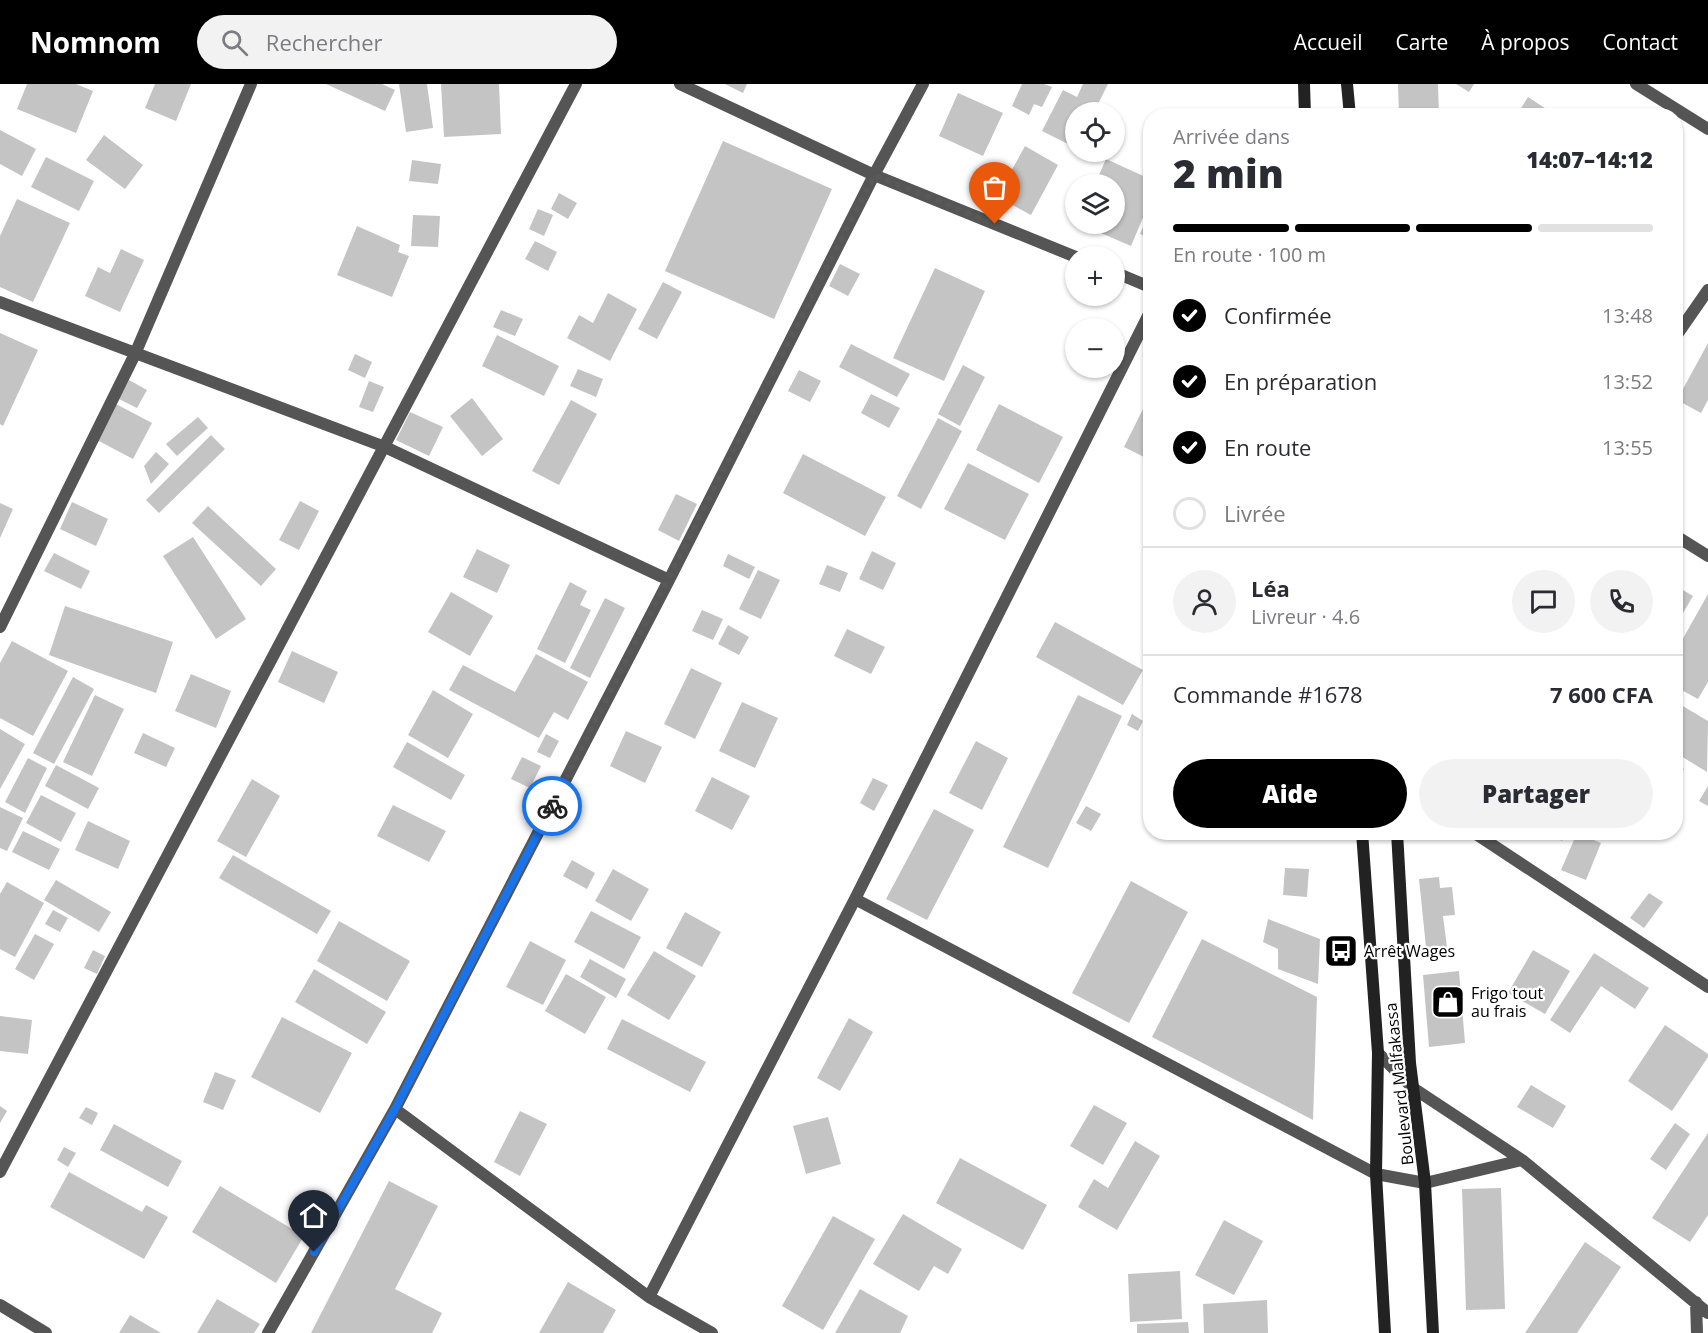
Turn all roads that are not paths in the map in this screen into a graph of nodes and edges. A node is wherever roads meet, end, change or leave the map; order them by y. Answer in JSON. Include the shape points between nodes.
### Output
{"nodes":[{"id":1,"x":251,"y":84,"type":"edge"},
{"id":2,"x":576,"y":84,"type":"edge"},
{"id":3,"x":680,"y":84,"type":"edge"},
{"id":4,"x":923,"y":84,"type":"edge"},
{"id":5,"x":1304,"y":84,"type":"edge"},
{"id":6,"x":1347,"y":84,"type":"edge"},
{"id":7,"x":1636,"y":84,"type":"edge"},
{"id":8,"x":1305,"y":108,"type":"edge"},
{"id":9,"x":1349,"y":108,"type":"edge"},
{"id":10,"x":1674,"y":108,"type":"edge"},
{"id":11,"x":1683,"y":113,"type":"edge"},
{"id":12,"x":1708,"y":129,"type":"edge"},
{"id":13,"x":874,"y":175,"type":"junction"},
{"id":14,"x":1065,"y":252,"type":"edge"},
{"id":15,"x":1125,"y":277,"type":"edge"},
{"id":16,"x":1143,"y":284,"type":"edge"},
{"id":17,"x":1708,"y":290,"type":"edge"},
{"id":18,"x":0,"y":302,"type":"edge"},
{"id":19,"x":1143,"y":326,"type":"edge"},
{"id":20,"x":1683,"y":326,"type":"edge"},
{"id":21,"x":135,"y":354,"type":"junction"},
{"id":22,"x":385,"y":447,"type":"junction"},
{"id":23,"x":1683,"y":540,"type":"edge"},
{"id":24,"x":1708,"y":556,"type":"edge"},
{"id":25,"x":669,"y":580,"type":"junction"},
{"id":26,"x":0,"y":627,"type":"edge"},
{"id":27,"x":1363,"y":840,"type":"edge"},
{"id":28,"x":1398,"y":840,"type":"edge"},
{"id":29,"x":1485,"y":840,"type":"edge"},
{"id":30,"x":855,"y":899,"type":"junction"},
{"id":31,"x":1708,"y":987,"type":"edge"},
{"id":32,"x":1378,"y":1053,"type":"junction"},
{"id":33,"x":1413,"y":1088,"type":"junction"},
{"id":34,"x":395,"y":1109,"type":"junction"},
{"id":35,"x":1522,"y":1160,"type":"junction"},
{"id":36,"x":0,"y":1172,"type":"edge"},
{"id":37,"x":1376,"y":1174,"type":"junction"},
{"id":38,"x":1425,"y":1183,"type":"junction"},
{"id":39,"x":649,"y":1297,"type":"junction"},
{"id":40,"x":1696,"y":1302,"type":"junction"},
{"id":41,"x":0,"y":1305,"type":"edge"},
{"id":42,"x":1708,"y":1313,"type":"edge"},
{"id":43,"x":46,"y":1333,"type":"edge"},
{"id":44,"x":268,"y":1333,"type":"edge"},
{"id":45,"x":712,"y":1333,"type":"edge"},
{"id":46,"x":1385,"y":1333,"type":"edge"},
{"id":47,"x":1433,"y":1333,"type":"edge"},
{"id":48,"x":1697,"y":1333,"type":"edge"}],
"edges":[{"from":1,"to":21,"type":"street"},
{"from":2,"to":22,"type":"street"},
{"from":3,"to":13,"type":"street"},
{"from":4,"to":13,"type":"street"},
{"from":5,"to":8,"type":"main road"},
{"from":6,"to":9,"type":"main road"},
{"from":7,"to":10,"type":"street"},
{"from":11,"to":12,"type":"street"},
{"from":13,"to":14,"type":"street"},
{"from":13,"to":25,"type":"street"},
{"from":15,"to":16,"type":"street"},
{"from":17,"to":20,"type":"street"},
{"from":18,"to":21,"type":"street"},
{"from":19,"to":30,"type":"street"},
{"from":21,"to":22,"type":"street"},
{"from":21,"to":26,"type":"street"},
{"from":22,"to":25,"type":"street"},
{"from":22,"to":36,"type":"street"},
{"from":23,"to":24,"type":"street"},
{"from":25,"to":34,"type":"street"},
{"from":27,"to":32,"type":"main road","name":"Boulevard Malfakassa"},
{"from":28,"to":33,"type":"main road","name":"Boulevard Malfakassa"},
{"from":29,"to":31,"type":"street"},
{"from":30,"to":37,"type":"street"},
{"from":30,"to":39,"type":"street"},
{"from":32,"to":33,"type":"street"},
{"from":32,"to":37,"type":"main road","name":"Boulevard Malfakassa"},
{"from":33,"to":35,"type":"street"},
{"from":33,"to":38,"type":"main road","name":"Boulevard Malfakassa"},
{"from":34,"to":39,"type":"street"},
{"from":34,"to":44,"type":"street"},
{"from":35,"to":38,"type":"street"},
{"from":35,"to":40,"type":"street"},
{"from":37,"to":38,"type":"street"},
{"from":37,"to":46,"type":"main road","name":"Boulevard Malfakassa"},
{"from":38,"to":47,"type":"main road","name":"Boulevard Malfakassa"},
{"from":39,"to":45,"type":"street"},
{"from":40,"to":42,"type":"street"},
{"from":40,"to":48,"type":"street"},
{"from":41,"to":43,"type":"street"}]}
